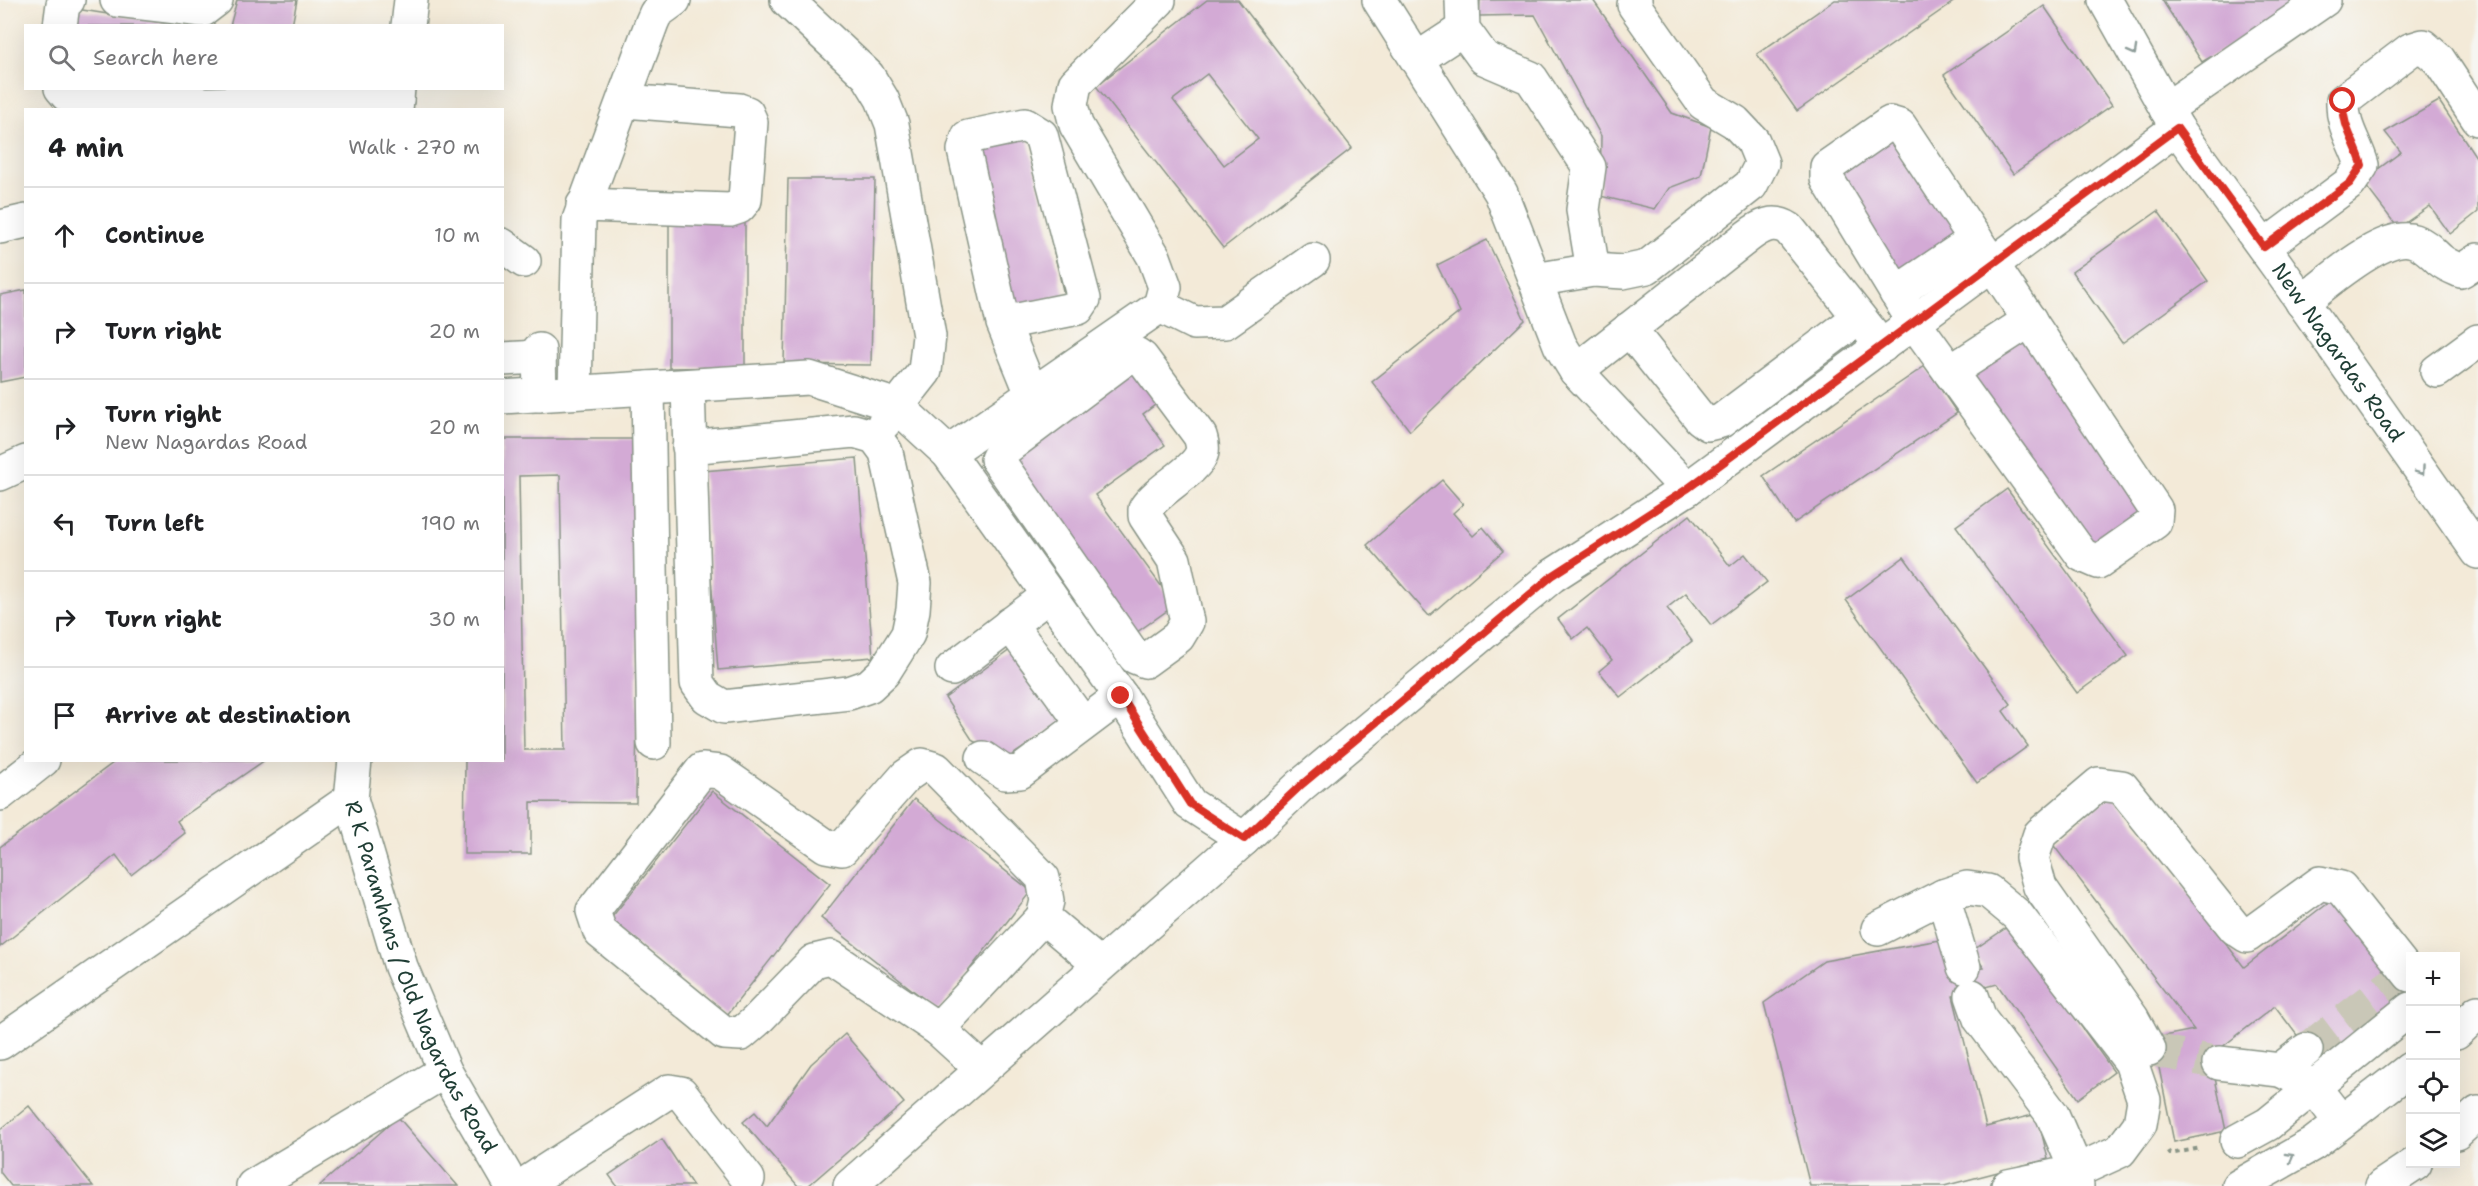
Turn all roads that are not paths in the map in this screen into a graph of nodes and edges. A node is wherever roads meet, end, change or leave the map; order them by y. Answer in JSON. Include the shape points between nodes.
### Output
{"nodes":[{"id":1,"x":68,"y":0,"type":"edge"},
{"id":2,"x":117,"y":0,"type":"edge"},
{"id":3,"x":216,"y":0,"type":"edge"},
{"id":4,"x":411,"y":0,"type":"edge"},
{"id":5,"x":674,"y":0,"type":"edge"},
{"id":6,"x":788,"y":0,"type":"edge"},
{"id":7,"x":1159,"y":0,"type":"edge"},
{"id":8,"x":1379,"y":0,"type":"edge"},
{"id":9,"x":1635,"y":0,"type":"edge"},
{"id":10,"x":2105,"y":0,"type":"edge"},
{"id":11,"x":2324,"y":0,"type":"edge"},
{"id":12,"x":1463,"y":15,"type":"edge"},
{"id":13,"x":60,"y":24,"type":"edge"},
{"id":14,"x":408,"y":24,"type":"edge"},
{"id":15,"x":1417,"y":59,"type":"junction"},
{"id":16,"x":63,"y":90,"type":"edge"},
{"id":17,"x":397,"y":99,"type":"edge"},
{"id":18,"x":625,"y":101,"type":"junction"},
{"id":19,"x":2171,"y":118,"type":"junction"},
{"id":20,"x":2478,"y":119,"type":"edge"},
{"id":21,"x":583,"y":205,"type":"junction"},
{"id":22,"x":24,"y":221,"type":"edge"},
{"id":23,"x":0,"y":226,"type":"edge"},
{"id":24,"x":2264,"y":247,"type":"junction"},
{"id":25,"x":1984,"y":252,"type":"junction"},
{"id":26,"x":1314,"y":260,"type":"dead end"},
{"id":27,"x":2478,"y":260,"type":"edge"},
{"id":28,"x":1593,"y":270,"type":"junction"},
{"id":29,"x":1948,"y":277,"type":"junction"},
{"id":30,"x":1535,"y":280,"type":"junction"},
{"id":31,"x":1896,"y":293,"type":"junction"},
{"id":32,"x":2302,"y":302,"type":"junction"},
{"id":33,"x":1160,"y":306,"type":"junction"},
{"id":34,"x":1858,"y":318,"type":"junction"},
{"id":35,"x":2030,"y":320,"type":"junction"},
{"id":36,"x":1914,"y":322,"type":"junction"},
{"id":37,"x":1003,"y":323,"type":"junction"},
{"id":38,"x":1629,"y":329,"type":"junction"},
{"id":39,"x":2478,"y":341,"type":"edge"},
{"id":40,"x":1882,"y":346,"type":"junction"},
{"id":41,"x":504,"y":359,"type":"edge"},
{"id":42,"x":1576,"y":371,"type":"junction"},
{"id":43,"x":2437,"y":371,"type":"dead end"},
{"id":44,"x":1950,"y":372,"type":"junction"},
{"id":45,"x":688,"y":386,"type":"junction"},
{"id":46,"x":648,"y":388,"type":"junction"},
{"id":47,"x":575,"y":392,"type":"junction"},
{"id":48,"x":1032,"y":394,"type":"junction"},
{"id":49,"x":540,"y":395,"type":"junction"},
{"id":50,"x":504,"y":397,"type":"edge"},
{"id":51,"x":897,"y":406,"type":"junction"},
{"id":52,"x":875,"y":437,"type":"junction"},
{"id":53,"x":688,"y":447,"type":"junction"},
{"id":54,"x":948,"y":453,"type":"junction"},
{"id":55,"x":24,"y":463,"type":"edge"},
{"id":56,"x":0,"y":474,"type":"edge"},
{"id":57,"x":1012,"y":484,"type":"junction"},
{"id":58,"x":1687,"y":489,"type":"junction"},
{"id":59,"x":984,"y":505,"type":"junction"},
{"id":60,"x":2478,"y":552,"type":"edge"},
{"id":61,"x":1069,"y":561,"type":"junction"},
{"id":62,"x":1045,"y":589,"type":"junction"},
{"id":63,"x":1010,"y":624,"type":"junction"},
{"id":64,"x":952,"y":669,"type":"dead end"},
{"id":65,"x":1121,"y":696,"type":"junction"},
{"id":66,"x":1083,"y":724,"type":"junction"},
{"id":67,"x":654,"y":743,"type":"dead end"},
{"id":68,"x":983,"y":758,"type":"dead end"},
{"id":69,"x":40,"y":762,"type":"edge"},
{"id":70,"x":355,"y":762,"type":"edge"},
{"id":71,"x":0,"y":794,"type":"edge"},
{"id":72,"x":351,"y":799,"type":"junction"},
{"id":73,"x":1244,"y":839,"type":"junction"},
{"id":74,"x":1943,"y":896,"type":"junction"},
{"id":75,"x":1043,"y":917,"type":"junction"},
{"id":76,"x":1878,"y":929,"type":"dead end"},
{"id":77,"x":1100,"y":965,"type":"junction"},
{"id":78,"x":2406,"y":975,"type":"edge"},
{"id":79,"x":2406,"y":1012,"type":"edge"},
{"id":80,"x":2478,"y":1012,"type":"edge"},
{"id":81,"x":938,"y":1029,"type":"junction"},
{"id":82,"x":2460,"y":1030,"type":"edge"},
{"id":83,"x":0,"y":1043,"type":"edge"},
{"id":84,"x":2149,"y":1049,"type":"dead end"},
{"id":85,"x":2306,"y":1050,"type":"tunnel mouth"},
{"id":86,"x":2219,"y":1063,"type":"tunnel mouth"},
{"id":87,"x":982,"y":1069,"type":"junction"},
{"id":88,"x":2280,"y":1070,"type":"junction"},
{"id":89,"x":445,"y":1071,"type":"junction"},
{"id":90,"x":2406,"y":1072,"type":"edge"},
{"id":91,"x":2313,"y":1086,"type":"junction"},
{"id":92,"x":2478,"y":1113,"type":"edge"},
{"id":93,"x":2342,"y":1122,"type":"junction"},
{"id":94,"x":2460,"y":1129,"type":"edge"},
{"id":95,"x":2237,"y":1141,"type":"dead end"},
{"id":96,"x":2409,"y":1168,"type":"edge"},
{"id":97,"x":748,"y":1179,"type":"dead end"},
{"id":98,"x":2076,"y":1179,"type":"edge"},
{"id":99,"x":253,"y":1186,"type":"edge"},
{"id":100,"x":512,"y":1186,"type":"edge"},
{"id":101,"x":522,"y":1186,"type":"edge"},
{"id":102,"x":850,"y":1186,"type":"edge"},
{"id":103,"x":2008,"y":1186,"type":"edge"},
{"id":104,"x":2239,"y":1186,"type":"edge"},
{"id":105,"x":2382,"y":1186,"type":"edge"}],
"edges":[{"from":1,"to":13,"type":"street","via":[[63,4]]},
{"from":2,"to":3,"type":"street","via":[[203,10]]},
{"from":4,"to":14,"type":"street"},
{"from":5,"to":18,"type":"street","via":[[656,13]]},
{"from":6,"to":51,"type":"street","via":[[868,76],[892,124],[929,336],[925,371]]},
{"from":7,"to":33,"type":"street","via":[[1075,84],[1071,105],[1076,124],[1154,257],[1165,288]]},
{"from":8,"to":15,"type":"street"},
{"from":9,"to":28,"type":"street","via":[[1634,5],[1703,103],[1736,122],[1753,141],[1762,163],[1751,185],[1647,267],[1623,272]]},
{"from":10,"to":19,"type":"street","name":"New Nagardas Road","one_way":true},
{"from":11,"to":19,"type":"street"},
{"from":12,"to":15,"type":"street"},
{"from":12,"to":28,"type":"street","via":[[1484,58],[1531,78],[1589,167],[1583,210]]},
{"from":15,"to":30,"type":"street","via":[[1501,193]]},
{"from":16,"to":17,"type":"street","via":[[67,95],[207,104]]},
{"from":18,"to":21,"type":"street"},
{"from":18,"to":21,"type":"street","via":[[747,113],[751,122],[745,200],[729,210]]},
{"from":19,"to":24,"type":"street","name":"New Nagardas Road"},
{"from":19,"to":25,"type":"street"},
{"from":20,"to":24,"type":"street","via":[[2439,60],[2423,46],[2410,50],[2343,101],[2342,119],[2362,165],[2350,183]]},
{"from":21,"to":47,"type":"street","via":[[579,220]]},
{"from":22,"to":23,"type":"street"},
{"from":24,"to":32,"type":"street","name":"New Nagardas Road"},
{"from":25,"to":29,"type":"street"},
{"from":25,"to":31,"type":"street","via":[[1900,126],[1890,123],[1827,167],[1827,179]]},
{"from":25,"to":35,"type":"street"},
{"from":26,"to":33,"type":"street","via":[[1225,322],[1194,323]]},
{"from":27,"to":32,"type":"street","via":[[2461,271],[2413,240],[2395,241],[2379,247]]},
{"from":28,"to":30,"type":"street"},
{"from":29,"to":31,"type":"street"},
{"from":29,"to":36,"type":"street"},
{"from":30,"to":42,"type":"street","via":[[1560,345]]},
{"from":31,"to":36,"type":"street"},
{"from":32,"to":60,"type":"street","name":"New Nagardas Road","one_way":true},
{"from":33,"to":48,"type":"street"},
{"from":34,"to":38,"type":"street","via":[[1789,229],[1772,223],[1748,236]]},
{"from":34,"to":38,"type":"street","via":[[1776,392],[1708,424]]},
{"from":34,"to":40,"type":"street"},
{"from":35,"to":44,"type":"street"},
{"from":35,"to":44,"type":"street","via":[[2156,510],[2155,522],[2098,562],[2082,555]]},
{"from":36,"to":40,"type":"street"},
{"from":36,"to":44,"type":"street"},
{"from":37,"to":37,"type":"street","via":[[964,150],[968,137],[1025,125],[1041,135],[1084,299],[1078,308]]},
{"from":37,"to":48,"type":"street"},
{"from":38,"to":42,"type":"street"},
{"from":39,"to":43,"type":"street"},
{"from":40,"to":58,"type":"street"},
{"from":41,"to":49,"type":"street","via":[[539,354]]},
{"from":42,"to":58,"type":"street"},
{"from":45,"to":46,"type":"street"},
{"from":45,"to":51,"type":"street","via":[[809,378]]},
{"from":45,"to":53,"type":"street"},
{"from":46,"to":47,"type":"street"},
{"from":46,"to":67,"type":"street"},
{"from":47,"to":49,"type":"street"},
{"from":48,"to":54,"type":"street"},
{"from":49,"to":50,"type":"street"},
{"from":51,"to":52,"type":"street"},
{"from":51,"to":54,"type":"street"},
{"from":52,"to":53,"type":"street","via":[[854,431]]},
{"from":52,"to":53,"type":"street","via":[[886,452],[915,583],[908,634],[884,672],[868,686],[849,693],[724,707],[707,697],[697,684]]},
{"from":54,"to":59,"type":"street"},
{"from":55,"to":56,"type":"street"},
{"from":57,"to":59,"type":"street"},
{"from":57,"to":61,"type":"street"},
{"from":57,"to":61,"type":"street","via":[[997,463],[998,454],[1122,361],[1136,354],[1142,358],[1202,444],[1196,462],[1145,509],[1174,560],[1185,628],[1151,659],[1140,660]]},
{"from":58,"to":73,"type":"street","via":[[1552,576],[1300,786]]},
{"from":59,"to":62,"type":"street"},
{"from":61,"to":62,"type":"street"},
{"from":62,"to":63,"type":"street"},
{"from":62,"to":65,"type":"street"},
{"from":63,"to":64,"type":"street"},
{"from":63,"to":66,"type":"street"},
{"from":65,"to":66,"type":"street"},
{"from":65,"to":73,"type":"street","via":[[1190,804]]},
{"from":66,"to":68,"type":"street","via":[[1020,772],[1005,772]]},
{"from":69,"to":71,"type":"street"},
{"from":70,"to":72,"type":"street","name":"R K Paramhans / Old Nagardas Road"},
{"from":72,"to":83,"type":"street"},
{"from":72,"to":89,"type":"street","name":"R K Paramhans / Old Nagardas Road","via":[[401,967]]},
{"from":73,"to":77,"type":"street"},
{"from":74,"to":76,"type":"street"},
{"from":74,"to":98,"type":"street","via":[[1980,1019],[2052,1114]]},
{"from":74,"to":98,"type":"street","via":[[1967,888],[1988,891],[2017,915],[2131,1062],[2144,1100],[2140,1124],[2120,1151]]},
{"from":75,"to":77,"type":"street"},
{"from":75,"to":81,"type":"street"},
{"from":75,"to":81,"type":"street","via":[[1047,901],[1043,878],[936,769],[922,765],[906,776],[842,849],[826,846],[720,772],[702,770],[593,911],[600,932],[724,1033],[741,1034],[814,961],[831,957]]},
{"from":77,"to":87,"type":"street"},
{"from":78,"to":84,"type":"street","via":[[2341,888],[2320,883],[2247,936],[2235,928],[2122,787],[2099,784],[2040,834],[2032,858],[2040,887],[2132,1018]]},
{"from":79,"to":91,"type":"street"},
{"from":80,"to":82,"type":"street"},
{"from":81,"to":87,"type":"street"},
{"from":85,"to":88,"type":"street"},
{"from":86,"to":88,"type":"street"},
{"from":87,"to":102,"type":"street"},
{"from":88,"to":91,"type":"street"},
{"from":89,"to":99,"type":"street"},
{"from":89,"to":100,"type":"street","name":"R K Paramhans / Old Nagardas Road"},
{"from":90,"to":93,"type":"street"},
{"from":91,"to":93,"type":"street"},
{"from":91,"to":95,"type":"street","via":[[2268,1124]]},
{"from":92,"to":94,"type":"street"},
{"from":104,"to":93,"type":"street","one_way":true,"via":[[2313,1144]]},
{"from":96,"to":105,"type":"street"},
{"from":97,"to":101,"type":"street","via":[[681,1093],[669,1090]]},
{"from":98,"to":103,"type":"street"}]}
